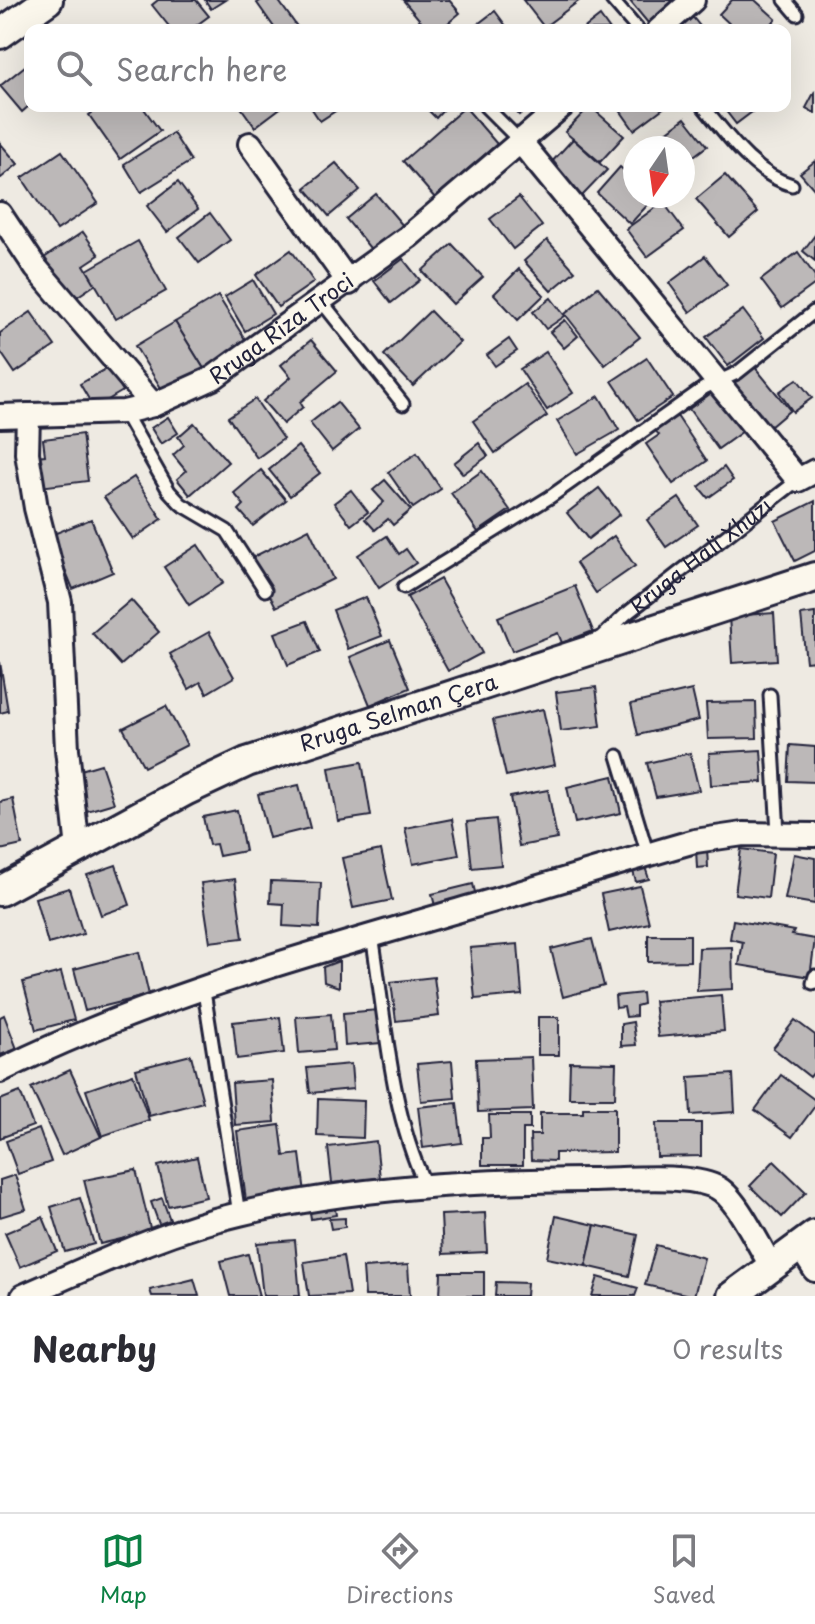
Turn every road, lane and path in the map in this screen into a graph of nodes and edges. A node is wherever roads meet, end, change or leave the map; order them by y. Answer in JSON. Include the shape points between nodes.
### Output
{"nodes":[{"id":1,"x":48,"y":0,"type":"edge"},
{"id":2,"x":612,"y":0,"type":"edge"},
{"id":3,"x":693,"y":0,"type":"edge"},
{"id":4,"x":785,"y":0,"type":"edge"},
{"id":5,"x":797,"y":14,"type":"dead end"},
{"id":6,"x":633,"y":24,"type":"edge"},
{"id":7,"x":666,"y":24,"type":"edge"},
{"id":8,"x":0,"y":34,"type":"edge"},
{"id":9,"x":491,"y":112,"type":"edge"},
{"id":10,"x":554,"y":112,"type":"edge"},
{"id":11,"x":708,"y":112,"type":"edge"},
{"id":12,"x":519,"y":140,"type":"junction"},
{"id":13,"x":250,"y":144,"type":"dead end"},
{"id":14,"x":792,"y":185,"type":"dead end"},
{"id":15,"x":0,"y":214,"type":"edge"},
{"id":16,"x":349,"y":283,"type":"junction"},
{"id":17,"x":322,"y":302,"type":"junction"},
{"id":18,"x":815,"y":311,"type":"edge"},
{"id":19,"x":720,"y":381,"type":"junction"},
{"id":20,"x":403,"y":404,"type":"dead end"},
{"id":21,"x":153,"y":405,"type":"junction"},
{"id":22,"x":124,"y":412,"type":"junction"},
{"id":23,"x":28,"y":415,"type":"junction"},
{"id":24,"x":0,"y":416,"type":"edge"},
{"id":25,"x":806,"y":476,"type":"edge"},
{"id":26,"x":815,"y":577,"type":"edge"},
{"id":27,"x":404,"y":587,"type":"dead end"},
{"id":28,"x":265,"y":590,"type":"dead end"},
{"id":29,"x":592,"y":647,"type":"junction"},
{"id":30,"x":770,"y":695,"type":"dead end"},
{"id":31,"x":618,"y":756,"type":"dead end"},
{"id":32,"x":778,"y":833,"type":"junction"},
{"id":33,"x":815,"y":835,"type":"edge"},
{"id":34,"x":78,"y":849,"type":"junction"},
{"id":35,"x":648,"y":855,"type":"junction"},
{"id":36,"x":0,"y":891,"type":"edge"},
{"id":37,"x":371,"y":934,"type":"junction"},
{"id":38,"x":203,"y":985,"type":"junction"},
{"id":39,"x":0,"y":1071,"type":"edge"},
{"id":40,"x":425,"y":1184,"type":"junction"},
{"id":41,"x":239,"y":1214,"type":"junction"},
{"id":42,"x":807,"y":1240,"type":"edge"},
{"id":43,"x":771,"y":1265,"type":"junction"},
{"id":44,"x":815,"y":1270,"type":"edge"},
{"id":45,"x":23,"y":1296,"type":"edge"},
{"id":46,"x":732,"y":1296,"type":"edge"}],
"edges":[{"from":1,"to":8,"type":"street"},
{"from":2,"to":6,"type":"lane"},
{"from":3,"to":7,"type":"street"},
{"from":4,"to":5,"type":"lane"},
{"from":9,"to":12,"type":"lane"},
{"from":10,"to":12,"type":"street","name":"Rruga Riza Troci"},
{"from":11,"to":14,"type":"lane","via":[[753,162],[776,181]]},
{"from":12,"to":16,"type":"street","name":"Rruga Riza Troci"},
{"from":12,"to":19,"type":"street"},
{"from":13,"to":16,"type":"street"},
{"from":15,"to":21,"type":"street","via":[[36,268]]},
{"from":16,"to":17,"type":"street","name":"Rruga Riza Troci"},
{"from":17,"to":20,"type":"lane"},
{"from":17,"to":21,"type":"street","name":"Rruga Riza Troci","via":[[213,378]]},
{"from":18,"to":19,"type":"lane"},
{"from":19,"to":25,"type":"street"},
{"from":19,"to":27,"type":"lane","via":[[550,497]]},
{"from":21,"to":22,"type":"street","name":"Rruga Riza Troci"},
{"from":22,"to":23,"type":"street","name":"Rruga Riza Troci"},
{"from":22,"to":28,"type":"lane","via":[[169,491],[227,531]]},
{"from":23,"to":24,"type":"street","name":"Rruga Riza Troci"},
{"from":23,"to":34,"type":"street","via":[[27,453],[36,508],[60,602]]},
{"from":25,"to":29,"type":"lane","name":"Rruga Hali Xhuzi","via":[[625,615]]},
{"from":26,"to":29,"type":"street","name":"Rruga Selman Çera"},
{"from":29,"to":34,"type":"street","name":"Rruga Selman Çera","via":[[247,762]]},
{"from":30,"to":32,"type":"lane"},
{"from":31,"to":35,"type":"lane"},
{"from":32,"to":33,"type":"street"},
{"from":32,"to":35,"type":"street","via":[[695,841]]},
{"from":34,"to":36,"type":"street","name":"Rruga Selman Çera"},
{"from":35,"to":37,"type":"street"},
{"from":37,"to":38,"type":"street"},
{"from":37,"to":40,"type":"lane","via":[[410,1154]]},
{"from":38,"to":39,"type":"street"},
{"from":38,"to":41,"type":"lane"},
{"from":40,"to":41,"type":"street"},
{"from":40,"to":43,"type":"street","via":[[665,1180],[715,1186],[730,1197]]},
{"from":41,"to":45,"type":"street","via":[[188,1228]]},
{"from":42,"to":43,"type":"street"},
{"from":42,"to":44,"type":"street"},
{"from":43,"to":46,"type":"street"}]}
